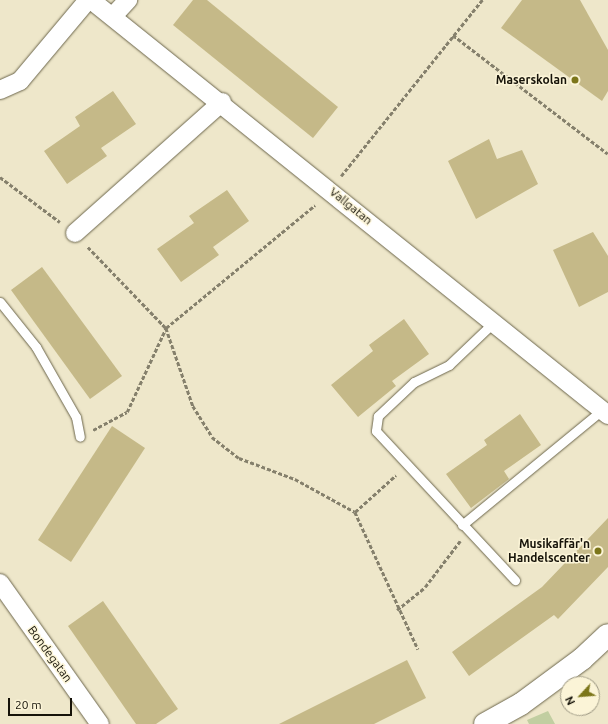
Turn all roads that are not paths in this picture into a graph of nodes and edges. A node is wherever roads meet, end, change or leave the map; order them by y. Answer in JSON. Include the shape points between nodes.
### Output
{"nodes":[{"id":1,"x":88,"y":0,"type":"edge"},
{"id":2,"x":91,"y":0,"type":"edge"},
{"id":3,"x":128,"y":0,"type":"edge"},
{"id":4,"x":114,"y":15,"type":"junction"},
{"id":5,"x":0,"y":90,"type":"edge"},
{"id":6,"x":222,"y":102,"type":"junction"},
{"id":7,"x":75,"y":233,"type":"road end"},
{"id":8,"x":0,"y":302,"type":"edge"},
{"id":9,"x":494,"y":322,"type":"junction"},
{"id":10,"x":605,"y":413,"type":"edge"},
{"id":11,"x":80,"y":437,"type":"road end"},
{"id":12,"x":464,"y":528,"type":"junction"},
{"id":13,"x":515,"y":580,"type":"dead end"},
{"id":14,"x":0,"y":583,"type":"edge"},
{"id":15,"x":608,"y":635,"type":"edge"},
{"id":16,"x":100,"y":724,"type":"edge"},
{"id":17,"x":485,"y":724,"type":"edge"}],
"edges":[{"from":1,"to":5,"type":"street","via":[[20,81]]},
{"from":2,"to":4,"type":"street","name":"Vallgatan"},
{"from":3,"to":4,"type":"street"},
{"from":4,"to":6,"type":"street","name":"Vallgatan"},
{"from":6,"to":7,"type":"street"},
{"from":6,"to":9,"type":"street","name":"Vallgatan"},
{"from":8,"to":11,"type":"lane","via":[[36,347],[76,417]]},
{"from":9,"to":10,"type":"street","name":"Vallgatan"},
{"from":9,"to":12,"type":"lane","via":[[449,365],[414,382],[378,416],[376,431]]},
{"from":10,"to":12,"type":"lane"},
{"from":12,"to":13,"type":"lane"},
{"from":14,"to":16,"type":"street","name":"Bondegatan"},
{"from":15,"to":17,"type":"street","via":[[582,659],[521,704]]}]}
